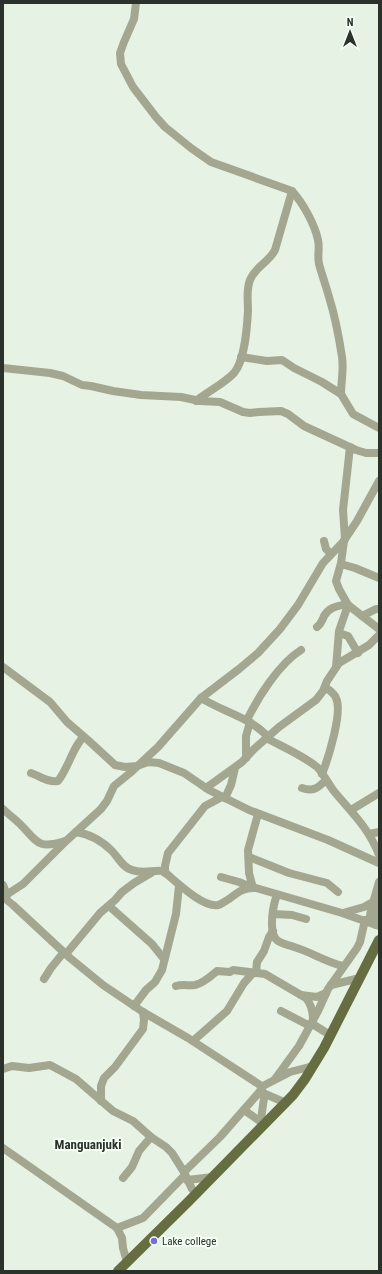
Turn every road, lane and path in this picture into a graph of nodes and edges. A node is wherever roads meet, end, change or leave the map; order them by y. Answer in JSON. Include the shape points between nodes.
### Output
{"nodes":[{"id":1,"x":136,"y":3,"type":"edge"},
{"id":2,"x":292,"y":192,"type":"junction"},
{"id":3,"x":241,"y":357,"type":"junction"},
{"id":4,"x":3,"y":368,"type":"edge"},
{"id":5,"x":341,"y":394,"type":"junction"},
{"id":6,"x":196,"y":401,"type":"junction"},
{"id":7,"x":379,"y":428,"type":"edge"},
{"id":8,"x":350,"y":447,"type":"junction"},
{"id":9,"x":379,"y":453,"type":"edge"},
{"id":10,"x":379,"y":481,"type":"edge"},
{"id":11,"x":344,"y":540,"type":"junction"},
{"id":12,"x":324,"y":541,"type":"dead end"},
{"id":13,"x":331,"y":554,"type":"junction"},
{"id":14,"x":340,"y":564,"type":"junction"},
{"id":15,"x":379,"y":578,"type":"edge"},
{"id":16,"x":348,"y":605,"type":"junction"},
{"id":17,"x":379,"y":608,"type":"edge"},
{"id":18,"x":362,"y":616,"type":"junction"},
{"id":19,"x":317,"y":627,"type":"dead end"},
{"id":20,"x":379,"y":629,"type":"edge"},
{"id":21,"x":339,"y":633,"type":"junction"},
{"id":22,"x":379,"y":636,"type":"edge"},
{"id":23,"x":301,"y":650,"type":"dead end"},
{"id":24,"x":358,"y":653,"type":"junction"},
{"id":25,"x":3,"y":667,"type":"edge"},
{"id":26,"x":336,"y":667,"type":"junction"},
{"id":27,"x":325,"y":687,"type":"junction"},
{"id":28,"x":201,"y":698,"type":"junction"},
{"id":29,"x":248,"y":721,"type":"junction"},
{"id":30,"x":84,"y":737,"type":"junction"},
{"id":31,"x":267,"y":737,"type":"junction"},
{"id":32,"x":246,"y":758,"type":"junction"},
{"id":33,"x":137,"y":766,"type":"junction"},
{"id":34,"x":235,"y":768,"type":"junction"},
{"id":35,"x":31,"y":774,"type":"dead end"},
{"id":36,"x":190,"y":777,"type":"junction"},
{"id":37,"x":324,"y":777,"type":"junction"},
{"id":38,"x":218,"y":779,"type":"junction"},
{"id":39,"x":302,"y":788,"type":"dead end"},
{"id":40,"x":207,"y":789,"type":"junction"},
{"id":41,"x":379,"y":793,"type":"edge"},
{"id":42,"x":224,"y":798,"type":"junction"},
{"id":43,"x":208,"y":804,"type":"junction"},
{"id":44,"x":3,"y":809,"type":"edge"},
{"id":45,"x":351,"y":810,"type":"junction"},
{"id":46,"x":258,"y":814,"type":"junction"},
{"id":47,"x":76,"y":832,"type":"junction"},
{"id":48,"x":379,"y":832,"type":"edge"},
{"id":49,"x":369,"y":834,"type":"junction"},
{"id":50,"x":66,"y":841,"type":"junction"},
{"id":51,"x":379,"y":855,"type":"edge"},
{"id":52,"x":249,"y":857,"type":"junction"},
{"id":53,"x":379,"y":863,"type":"edge"},
{"id":54,"x":153,"y":872,"type":"junction"},
{"id":55,"x":165,"y":872,"type":"junction"},
{"id":56,"x":221,"y":877,"type":"dead end"},
{"id":57,"x":379,"y":882,"type":"edge"},
{"id":58,"x":3,"y":885,"type":"edge"},
{"id":59,"x":179,"y":886,"type":"junction"},
{"id":60,"x":252,"y":888,"type":"junction"},
{"id":61,"x":338,"y":892,"type":"dead end"},
{"id":62,"x":277,"y":895,"type":"junction"},
{"id":63,"x":4,"y":896,"type":"edge"},
{"id":64,"x":374,"y":900,"type":"junction"},
{"id":65,"x":109,"y":906,"type":"junction"},
{"id":66,"x":342,"y":913,"type":"junction"},
{"id":67,"x":273,"y":914,"type":"junction"},
{"id":68,"x":306,"y":919,"type":"dead end"},
{"id":69,"x":372,"y":923,"type":"edge"},
{"id":70,"x":273,"y":931,"type":"junction"},
{"id":71,"x":379,"y":940,"type":"edge"},
{"id":72,"x":65,"y":953,"type":"junction"},
{"id":73,"x":164,"y":959,"type":"junction"},
{"id":74,"x":343,"y":966,"type":"junction"},
{"id":75,"x":254,"y":972,"type":"junction"},
{"id":76,"x":44,"y":978,"type":"dead end"},
{"id":77,"x":360,"y":978,"type":"junction"},
{"id":78,"x":331,"y":985,"type":"junction"},
{"id":79,"x":176,"y":986,"type":"dead end"},
{"id":80,"x":326,"y":993,"type":"junction"},
{"id":81,"x":300,"y":995,"type":"junction"},
{"id":82,"x":134,"y":1006,"type":"junction"},
{"id":83,"x":281,"y":1011,"type":"dead end"},
{"id":84,"x":143,"y":1012,"type":"junction"},
{"id":85,"x":311,"y":1023,"type":"junction"},
{"id":86,"x":330,"y":1035,"type":"junction"},
{"id":87,"x":193,"y":1042,"type":"junction"},
{"id":88,"x":313,"y":1066,"type":"junction"},
{"id":89,"x":3,"y":1068,"type":"edge"},
{"id":90,"x":275,"y":1079,"type":"junction"},
{"id":91,"x":262,"y":1090,"type":"junction"},
{"id":92,"x":101,"y":1101,"type":"junction"},
{"id":93,"x":286,"y":1103,"type":"junction"},
{"id":94,"x":244,"y":1110,"type":"junction"},
{"id":95,"x":262,"y":1124,"type":"junction"},
{"id":96,"x":151,"y":1137,"type":"junction"},
{"id":97,"x":3,"y":1148,"type":"edge"},
{"id":98,"x":186,"y":1176,"type":"junction"},
{"id":99,"x":213,"y":1177,"type":"junction"},
{"id":100,"x":123,"y":1178,"type":"dead end"},
{"id":101,"x":197,"y":1194,"type":"junction"},
{"id":102,"x":117,"y":1228,"type":"junction"},
{"id":103,"x":123,"y":1268,"type":"edge"}],
"edges":[{"from":1,"to":2,"type":"street","via":[[134,19],[120,53],[121,64],[133,87],[156,117],[165,127],[211,162]]},
{"from":2,"to":3,"type":"street","via":[[273,254],[254,272],[249,281],[245,340]]},
{"from":2,"to":5,"type":"street","via":[[298,197],[315,230],[318,242],[319,265],[334,315],[342,357]]},
{"from":3,"to":5,"type":"street","via":[[267,361],[282,360]]},
{"from":3,"to":6,"type":"street","via":[[234,373]]},
{"from":4,"to":6,"type":"street","via":[[50,373],[82,385],[113,391],[182,396]]},
{"from":5,"to":7,"type":"street","via":[[353,414]]},
{"from":6,"to":8,"type":"street","via":[[220,402],[250,413],[281,411],[304,426]]},
{"from":8,"to":9,"type":"street","via":[[366,453]]},
{"from":8,"to":11,"type":"street","via":[[343,510]]},
{"from":10,"to":11,"type":"street"},
{"from":11,"to":13,"type":"street"},
{"from":11,"to":14,"type":"street"},
{"from":12,"to":13,"type":"street"},
{"from":13,"to":28,"type":"street","via":[[280,629],[258,653]]},
{"from":14,"to":15,"type":"street"},
{"from":14,"to":16,"type":"street","via":[[337,584]]},
{"from":16,"to":18,"type":"street"},
{"from":16,"to":19,"type":"street","via":[[330,609]]},
{"from":16,"to":21,"type":"street"},
{"from":17,"to":18,"type":"street"},
{"from":18,"to":20,"type":"street"},
{"from":21,"to":24,"type":"street","via":[[348,636]]},
{"from":21,"to":26,"type":"street"},
{"from":22,"to":24,"type":"street"},
{"from":23,"to":29,"type":"street","via":[[282,666],[260,694]]},
{"from":24,"to":26,"type":"street","via":[[339,662]]},
{"from":25,"to":30,"type":"street","via":[[50,702]]},
{"from":26,"to":27,"type":"street"},
{"from":27,"to":31,"type":"street","via":[[316,700]]},
{"from":27,"to":37,"type":"street","via":[[336,698],[338,712]]},
{"from":28,"to":29,"type":"street"},
{"from":28,"to":33,"type":"street","via":[[158,747]]},
{"from":29,"to":31,"type":"street"},
{"from":29,"to":32,"type":"street"},
{"from":30,"to":33,"type":"street","via":[[115,765]]},
{"from":30,"to":35,"type":"street","via":[[58,781],[46,780]]},
{"from":31,"to":32,"type":"street"},
{"from":31,"to":37,"type":"street","via":[[311,763]]},
{"from":32,"to":34,"type":"street"},
{"from":33,"to":36,"type":"street","via":[[148,762],[159,763]]},
{"from":33,"to":47,"type":"street","via":[[114,786],[105,804]]},
{"from":34,"to":38,"type":"street"},
{"from":34,"to":42,"type":"street"},
{"from":36,"to":38,"type":"street","via":[[200,781]]},
{"from":36,"to":40,"type":"street"},
{"from":37,"to":39,"type":"street","via":[[316,789]]},
{"from":37,"to":45,"type":"street"},
{"from":38,"to":40,"type":"street"},
{"from":40,"to":42,"type":"street"},
{"from":40,"to":43,"type":"street"},
{"from":41,"to":45,"type":"street"},
{"from":42,"to":43,"type":"street"},
{"from":42,"to":46,"type":"street"},
{"from":43,"to":55,"type":"street","via":[[168,854]]},
{"from":44,"to":50,"type":"street","via":[[38,842],[50,845]]},
{"from":45,"to":49,"type":"street"},
{"from":46,"to":52,"type":"street","via":[[248,850]]},
{"from":46,"to":53,"type":"street","via":[[328,840]]},
{"from":47,"to":50,"type":"street"},
{"from":47,"to":54,"type":"street","via":[[102,843],[129,869]]},
{"from":48,"to":49,"type":"street"},
{"from":49,"to":51,"type":"street"},
{"from":50,"to":63,"type":"street","via":[[24,884]]},
{"from":52,"to":60,"type":"street"},
{"from":52,"to":61,"type":"street","via":[[289,873],[327,883]]},
{"from":54,"to":55,"type":"street"},
{"from":54,"to":65,"type":"street","via":[[122,892]]},
{"from":55,"to":59,"type":"street"},
{"from":56,"to":60,"type":"street"},
{"from":57,"to":64,"type":"street"},
{"from":58,"to":63,"type":"street"},
{"from":59,"to":60,"type":"street","via":[[208,904],[217,905],[242,889]]},
{"from":59,"to":73,"type":"street","via":[[176,914]]},
{"from":60,"to":62,"type":"street"},
{"from":62,"to":66,"type":"street"},
{"from":62,"to":67,"type":"street"},
{"from":63,"to":72,"type":"street"},
{"from":64,"to":66,"type":"street","via":[[364,907]]},
{"from":64,"to":69,"type":"street"},
{"from":65,"to":72,"type":"street"},
{"from":65,"to":73,"type":"street","via":[[152,944]]},
{"from":66,"to":69,"type":"street"},
{"from":67,"to":68,"type":"street"},
{"from":67,"to":70,"type":"street"},
{"from":69,"to":74,"type":"street"},
{"from":70,"to":74,"type":"street","via":[[280,943]]},
{"from":70,"to":75,"type":"street"},
{"from":71,"to":77,"type":"main road"},
{"from":72,"to":76,"type":"street"},
{"from":72,"to":82,"type":"street","via":[[103,985]]},
{"from":73,"to":82,"type":"street","via":[[159,976]]},
{"from":74,"to":78,"type":"street"},
{"from":75,"to":79,"type":"street","via":[[217,971],[197,985]]},
{"from":75,"to":81,"type":"street","via":[[270,976]]},
{"from":75,"to":87,"type":"street","via":[[227,1011]]},
{"from":77,"to":78,"type":"street"},
{"from":77,"to":86,"type":"main road"},
{"from":78,"to":80,"type":"street"},
{"from":80,"to":81,"type":"street","via":[[317,997]]},
{"from":80,"to":85,"type":"street"},
{"from":81,"to":85,"type":"street","via":[[309,1002]]},
{"from":82,"to":84,"type":"street"},
{"from":83,"to":85,"type":"street"},
{"from":84,"to":87,"type":"street"},
{"from":84,"to":92,"type":"street","via":[[142,1029],[104,1078]]},
{"from":85,"to":86,"type":"street"},
{"from":85,"to":90,"type":"street","via":[[299,1046]]},
{"from":86,"to":88,"type":"main road"},
{"from":87,"to":91,"type":"street","via":[[257,1082]]},
{"from":88,"to":90,"type":"street"},
{"from":88,"to":93,"type":"main road"},
{"from":89,"to":92,"type":"street","via":[[53,1066],[80,1082]]},
{"from":90,"to":91,"type":"street"},
{"from":91,"to":93,"type":"street"},
{"from":91,"to":94,"type":"street"},
{"from":91,"to":95,"type":"street"},
{"from":92,"to":96,"type":"street","via":[[116,1113],[133,1120]]},
{"from":93,"to":95,"type":"main road"},
{"from":94,"to":95,"type":"street"},
{"from":94,"to":98,"type":"street"},
{"from":95,"to":99,"type":"main road"},
{"from":96,"to":98,"type":"street","via":[[172,1153]]},
{"from":96,"to":100,"type":"street","via":[[139,1151],[132,1167]]},
{"from":97,"to":102,"type":"street"},
{"from":98,"to":99,"type":"street"},
{"from":98,"to":101,"type":"street"},
{"from":98,"to":102,"type":"street","via":[[143,1218]]},
{"from":99,"to":101,"type":"main road"},
{"from":101,"to":103,"type":"main road"},
{"from":102,"to":103,"type":"street","via":[[122,1238]]}]}
